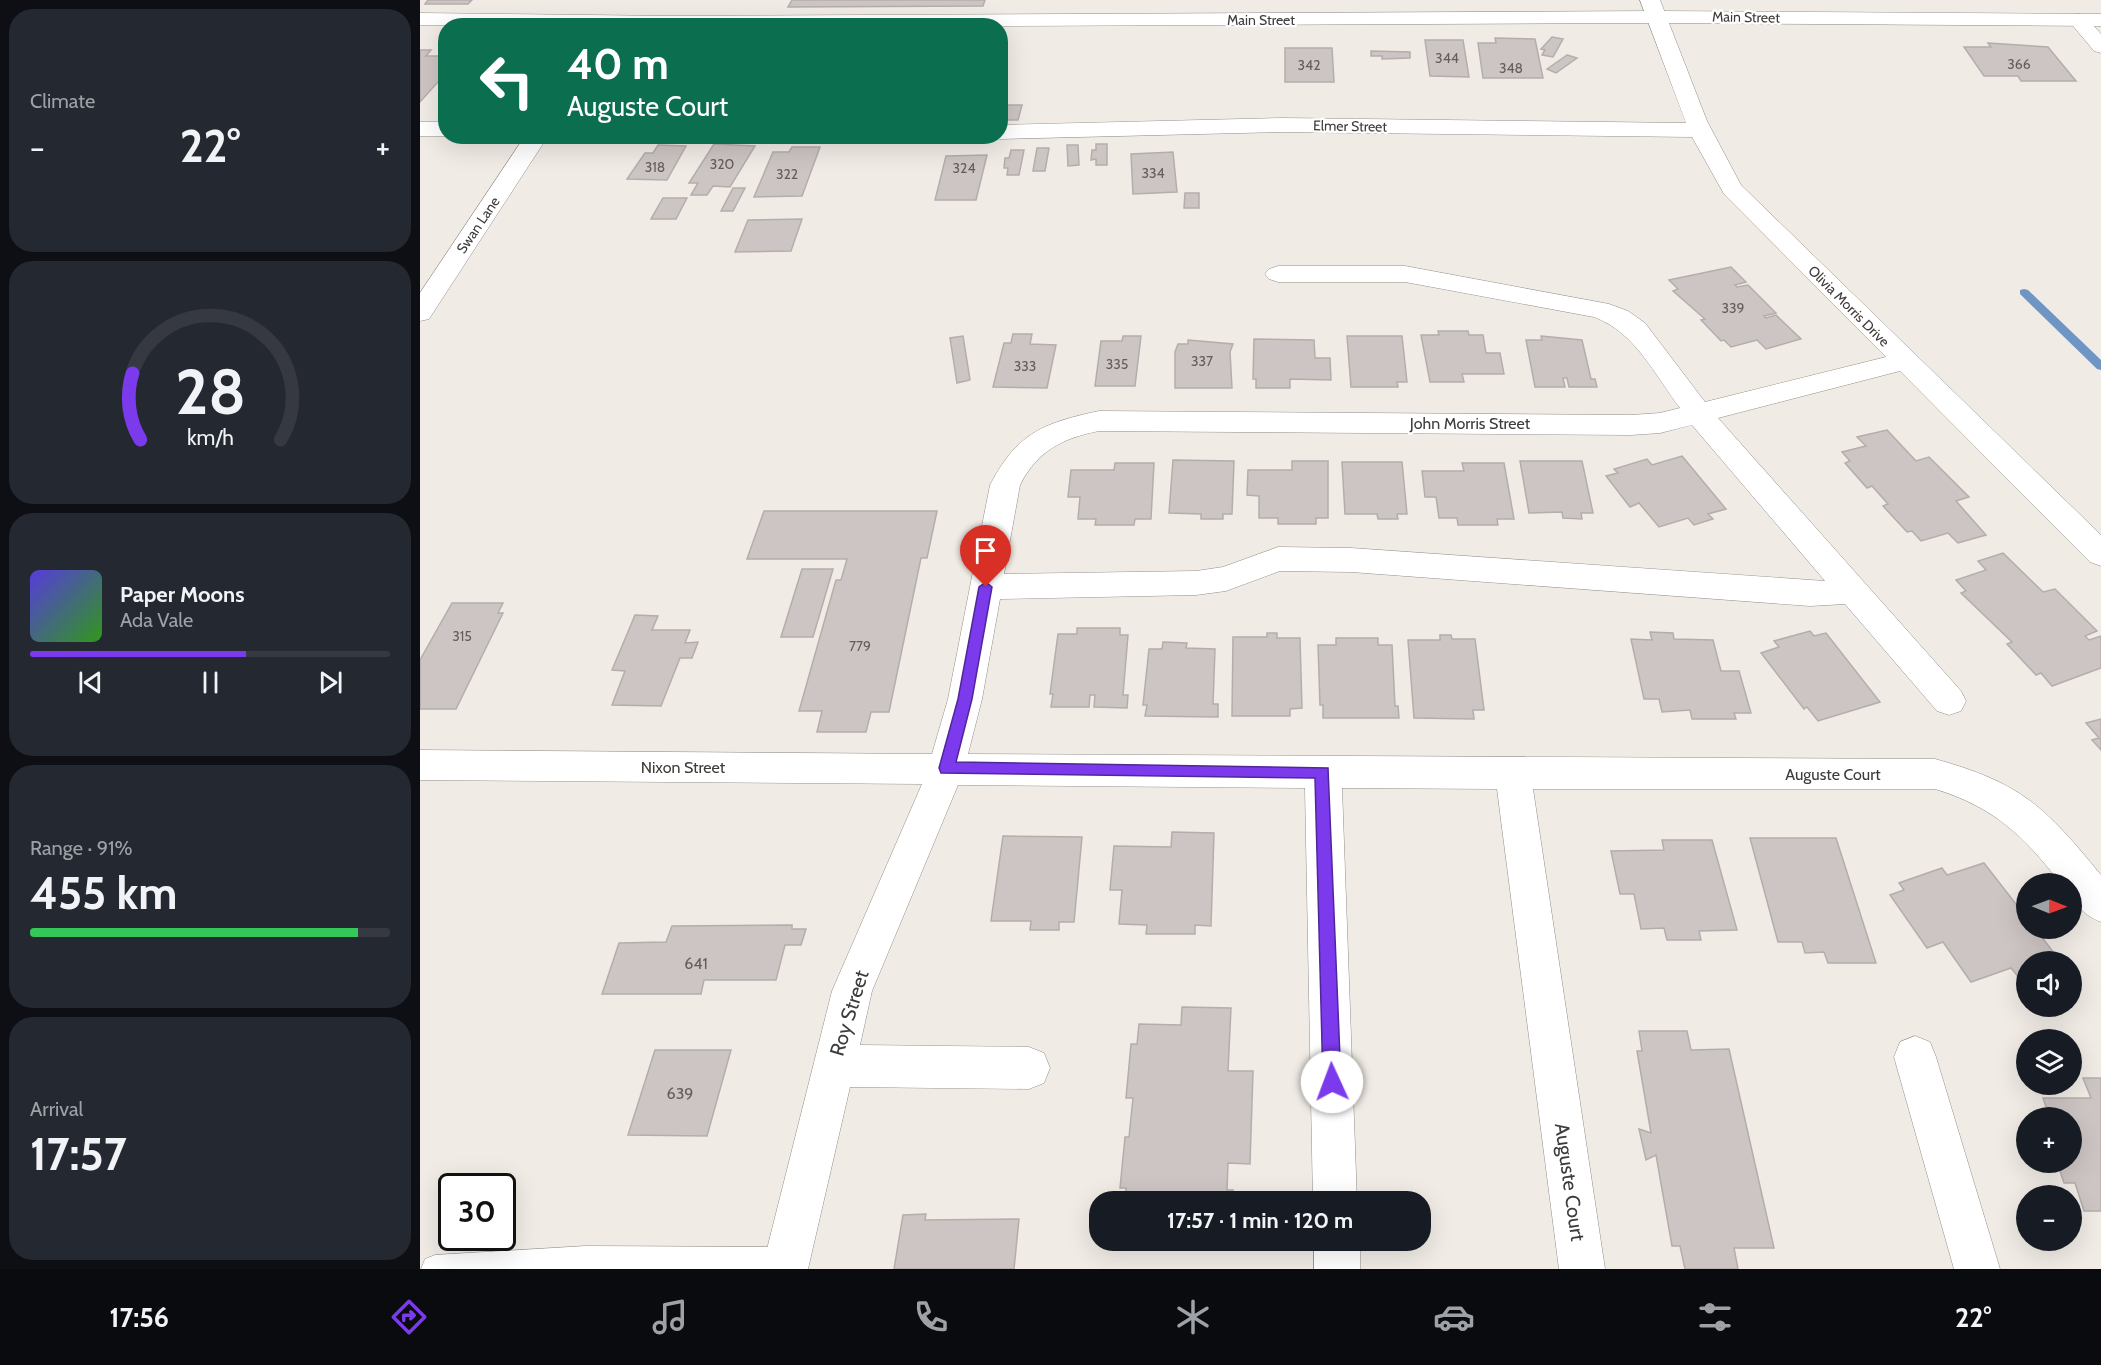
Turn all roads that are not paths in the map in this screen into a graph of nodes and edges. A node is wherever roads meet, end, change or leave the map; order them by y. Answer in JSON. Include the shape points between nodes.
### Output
{"nodes":[{"id":1,"x":1653,"y":8,"type":"edge"},
{"id":2,"x":959,"y":18,"type":"edge"},
{"id":3,"x":420,"y":19,"type":"edge"},
{"id":4,"x":438,"y":19,"type":"edge"},
{"id":5,"x":2078,"y":20,"type":"junction"},
{"id":6,"x":2101,"y":20,"type":"edge"},
{"id":7,"x":2101,"y":47,"type":"edge"},
{"id":8,"x":420,"y":129,"type":"edge"},
{"id":9,"x":438,"y":129,"type":"edge"},
{"id":10,"x":1700,"y":130,"type":"junction"},
{"id":11,"x":1008,"y":132,"type":"edge"},
{"id":12,"x":532,"y":144,"type":"edge"},
{"id":13,"x":1278,"y":274,"type":"dead end"},
{"id":14,"x":420,"y":313,"type":"edge"},
{"id":15,"x":1906,"y":362,"type":"junction"},
{"id":16,"x":1700,"y":414,"type":"junction"},
{"id":17,"x":1032,"y":446,"type":"joint"},
{"id":18,"x":2101,"y":554,"type":"edge"},
{"id":19,"x":986,"y":587,"type":"junction"},
{"id":20,"x":1854,"y":591,"type":"junction"},
{"id":21,"x":1948,"y":701,"type":"dead end"},
{"id":22,"x":420,"y":765,"type":"edge"},
{"id":23,"x":946,"y":768,"type":"junction"},
{"id":24,"x":1323,"y":772,"type":"junction"},
{"id":25,"x":1513,"y":774,"type":"junction"},
{"id":26,"x":2101,"y":904,"type":"edge"},
{"id":27,"x":1915,"y":1057,"type":"dead end"},
{"id":28,"x":833,"y":1066,"type":"junction"},
{"id":29,"x":1029,"y":1068,"type":"dead end"},
{"id":30,"x":1335,"y":1191,"type":"edge"},
{"id":31,"x":1337,"y":1251,"type":"edge"},
{"id":32,"x":786,"y":1265,"type":"edge"},
{"id":33,"x":435,"y":1269,"type":"edge"},
{"id":34,"x":1338,"y":1269,"type":"edge"},
{"id":35,"x":1582,"y":1269,"type":"edge"},
{"id":36,"x":1977,"y":1269,"type":"edge"}],
"edges":[{"from":1,"to":2,"type":"street","name":"Main Street"},
{"from":1,"to":5,"type":"street","name":"Main Street"},
{"from":1,"to":10,"type":"street","name":"Olivia Morris Drive"},
{"from":3,"to":4,"type":"street","name":"Main Street"},
{"from":5,"to":6,"type":"street","name":"Main Street"},
{"from":5,"to":7,"type":"street"},
{"from":8,"to":9,"type":"street"},
{"from":10,"to":11,"type":"street","name":"Elmer Street","via":[[1282,125]]},
{"from":10,"to":15,"type":"street","name":"Olivia Morris Drive","via":[[1732,189]]},
{"from":12,"to":14,"type":"street","name":"Swan Lane"},
{"from":13,"to":16,"type":"street","via":[[1406,274],[1600,310],[1636,329]]},
{"from":15,"to":16,"type":"street","name":"John Morris Street"},
{"from":15,"to":18,"type":"street","name":"Olivia Morris Drive"},
{"from":16,"to":17,"type":"street","name":"John Morris Street","via":[[1631,425],[1099,421],[1061,431]]},
{"from":16,"to":20,"type":"street"},
{"from":17,"to":19,"type":"street","name":"Roy Street","via":[[1015,461],[1005,485]]},
{"from":19,"to":20,"type":"street","via":[[1196,583],[1226,579],[1278,559],[1351,560],[1810,594]]},
{"from":19,"to":23,"type":"street","name":"Roy Street","via":[[965,699]]},
{"from":20,"to":21,"type":"street"},
{"from":22,"to":23,"type":"street","name":"Nixon Street"},
{"from":23,"to":24,"type":"street","name":"Auguste Court"},
{"from":23,"to":28,"type":"street","name":"Roy Street","via":[[852,991]]},
{"from":24,"to":25,"type":"street","name":"Auguste Court"},
{"from":24,"to":30,"type":"street"},
{"from":25,"to":26,"type":"street","name":"Auguste Court","via":[[1935,774],[1964,780],[2019,808]]},
{"from":25,"to":35,"type":"street","name":"Auguste Court"},
{"from":27,"to":36,"type":"street"},
{"from":28,"to":29,"type":"street"},
{"from":28,"to":32,"type":"street","name":"Roy Street"},
{"from":31,"to":34,"type":"street"},
{"from":32,"to":33,"type":"lane","via":[[585,1260]]}]}
